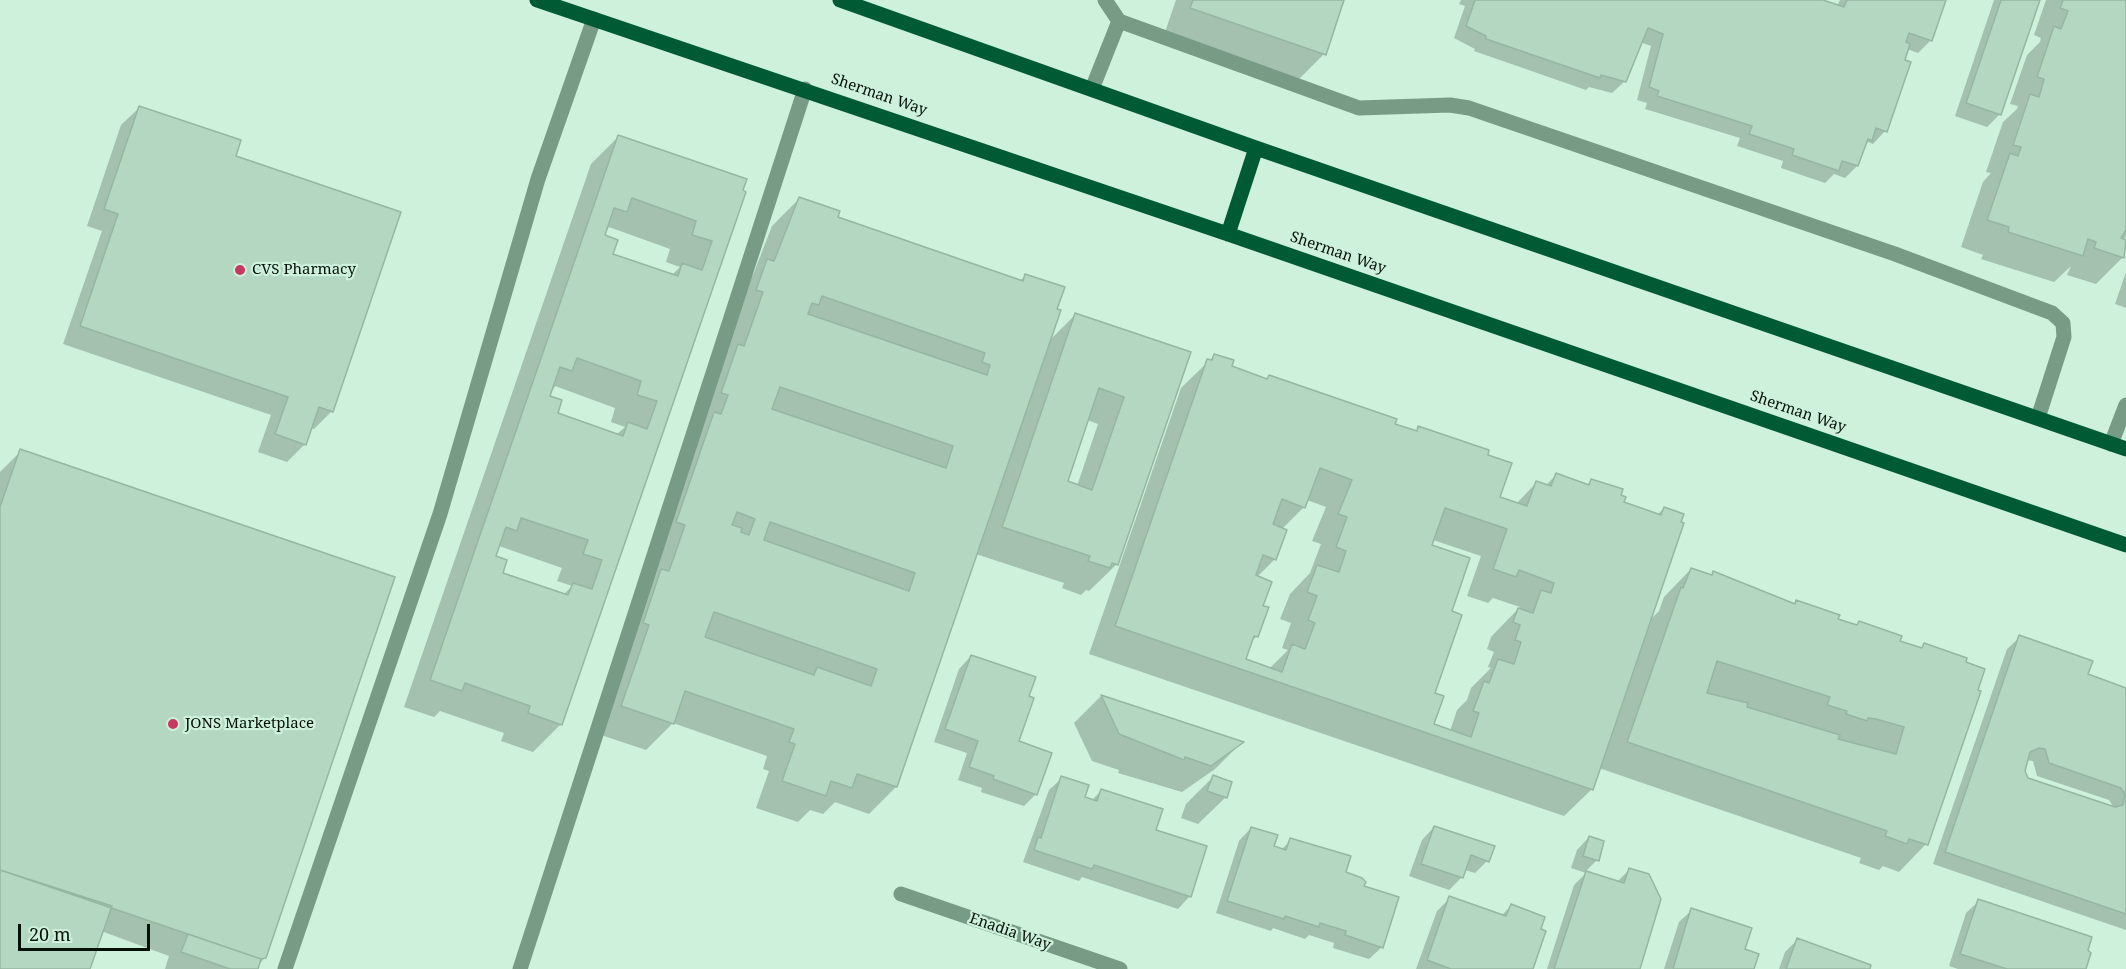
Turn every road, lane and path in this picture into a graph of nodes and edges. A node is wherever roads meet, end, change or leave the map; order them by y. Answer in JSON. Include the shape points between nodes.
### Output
{"nodes":[{"id":1,"x":537,"y":0,"type":"edge"},
{"id":2,"x":840,"y":0,"type":"edge"},
{"id":3,"x":1105,"y":0,"type":"edge"},
{"id":4,"x":594,"y":19,"type":"junction"},
{"id":5,"x":1119,"y":21,"type":"junction"},
{"id":6,"x":805,"y":89,"type":"junction"},
{"id":7,"x":1092,"y":89,"type":"junction"},
{"id":8,"x":1256,"y":148,"type":"junction"},
{"id":9,"x":1228,"y":234,"type":"junction"},
{"id":10,"x":2126,"y":405,"type":"edge"},
{"id":11,"x":2038,"y":418,"type":"junction"},
{"id":12,"x":2111,"y":444,"type":"junction"},
{"id":13,"x":2126,"y":449,"type":"edge"},
{"id":14,"x":2126,"y":545,"type":"edge"},
{"id":15,"x":901,"y":894,"type":"dead end"},
{"id":16,"x":285,"y":969,"type":"edge"},
{"id":17,"x":520,"y":969,"type":"edge"},
{"id":18,"x":1120,"y":969,"type":"edge"}],
"edges":[{"from":1,"to":4,"type":"main road","name":"Sherman Way"},
{"from":2,"to":7,"type":"main road"},
{"from":3,"to":5,"type":"street"},
{"from":4,"to":6,"type":"main road","name":"Sherman Way"},
{"from":4,"to":16,"type":"street","via":[[538,178],[440,513]]},
{"from":5,"to":7,"type":"street"},
{"from":5,"to":11,"type":"street","via":[[1359,108],[1469,108],[1895,254],[2052,313],[2063,323],[2064,337]]},
{"from":6,"to":9,"type":"main road","name":"Sherman Way"},
{"from":6,"to":17,"type":"street"},
{"from":7,"to":8,"type":"main road"},
{"from":8,"to":9,"type":"main road"},
{"from":8,"to":11,"type":"main road"},
{"from":9,"to":14,"type":"main road","name":"Sherman Way"},
{"from":10,"to":12,"type":"street"},
{"from":11,"to":12,"type":"main road"},
{"from":12,"to":13,"type":"main road"},
{"from":15,"to":18,"type":"street","name":"Enadia Way"}]}
